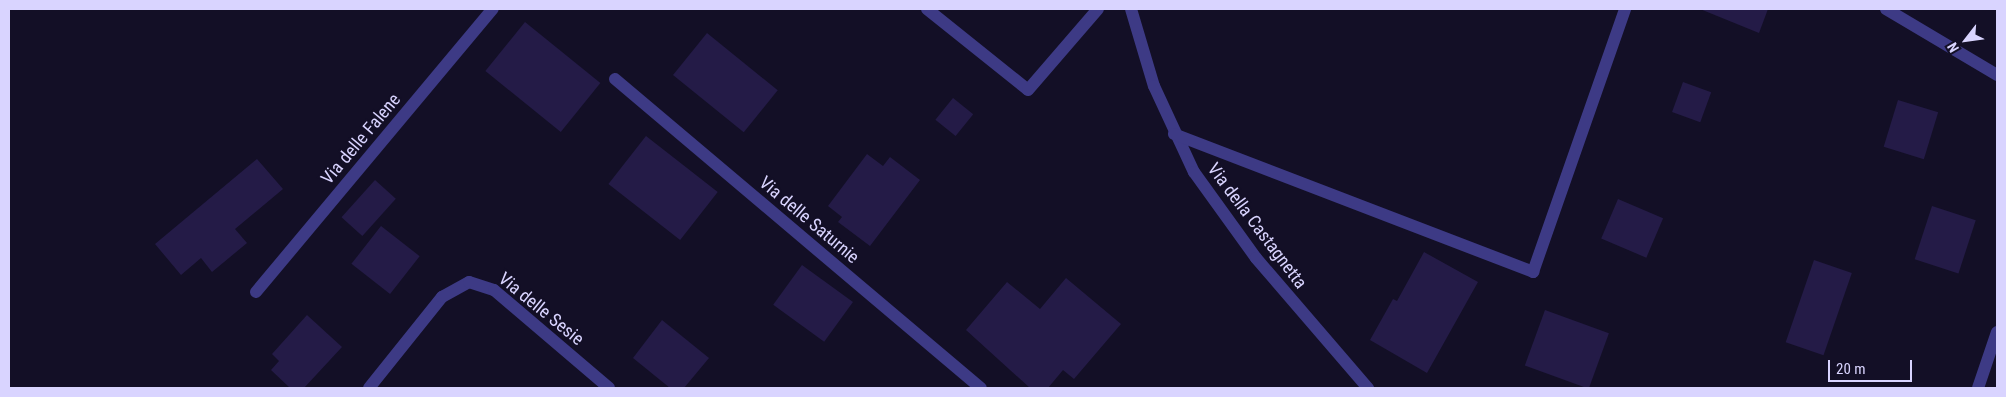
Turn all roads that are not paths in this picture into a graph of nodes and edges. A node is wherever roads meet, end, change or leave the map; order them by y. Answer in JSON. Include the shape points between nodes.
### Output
{"nodes":[{"id":1,"x":493,"y":9,"type":"edge"},
{"id":2,"x":927,"y":9,"type":"edge"},
{"id":3,"x":1098,"y":9,"type":"edge"},
{"id":4,"x":1131,"y":9,"type":"edge"},
{"id":5,"x":1625,"y":9,"type":"edge"},
{"id":6,"x":1886,"y":9,"type":"edge"},
{"id":7,"x":1997,"y":75,"type":"edge"},
{"id":8,"x":615,"y":79,"type":"dead end"},
{"id":9,"x":1174,"y":134,"type":"junction"},
{"id":10,"x":256,"y":292,"type":"dead end"},
{"id":11,"x":1997,"y":332,"type":"edge"},
{"id":12,"x":369,"y":388,"type":"edge"},
{"id":13,"x":609,"y":388,"type":"edge"},
{"id":14,"x":981,"y":388,"type":"edge"},
{"id":15,"x":1368,"y":388,"type":"edge"},
{"id":16,"x":1978,"y":388,"type":"edge"}],
"edges":[{"from":1,"to":10,"type":"street","name":"Via delle Falene"},
{"from":2,"to":3,"type":"street","via":[[1028,90]]},
{"from":4,"to":9,"type":"street","name":"Via della Castagnetta","via":[[1146,64]]},
{"from":5,"to":9,"type":"street","via":[[1533,272]]},
{"from":6,"to":7,"type":"street"},
{"from":8,"to":14,"type":"street","name":"Via delle Saturnie"},
{"from":9,"to":15,"type":"street","name":"Via della Castagnetta","via":[[1194,172],[1229,223]]},
{"from":11,"to":16,"type":"street"},
{"from":12,"to":13,"type":"street","name":"Via delle Sesie","via":[[442,297],[469,282],[494,290]]}]}
